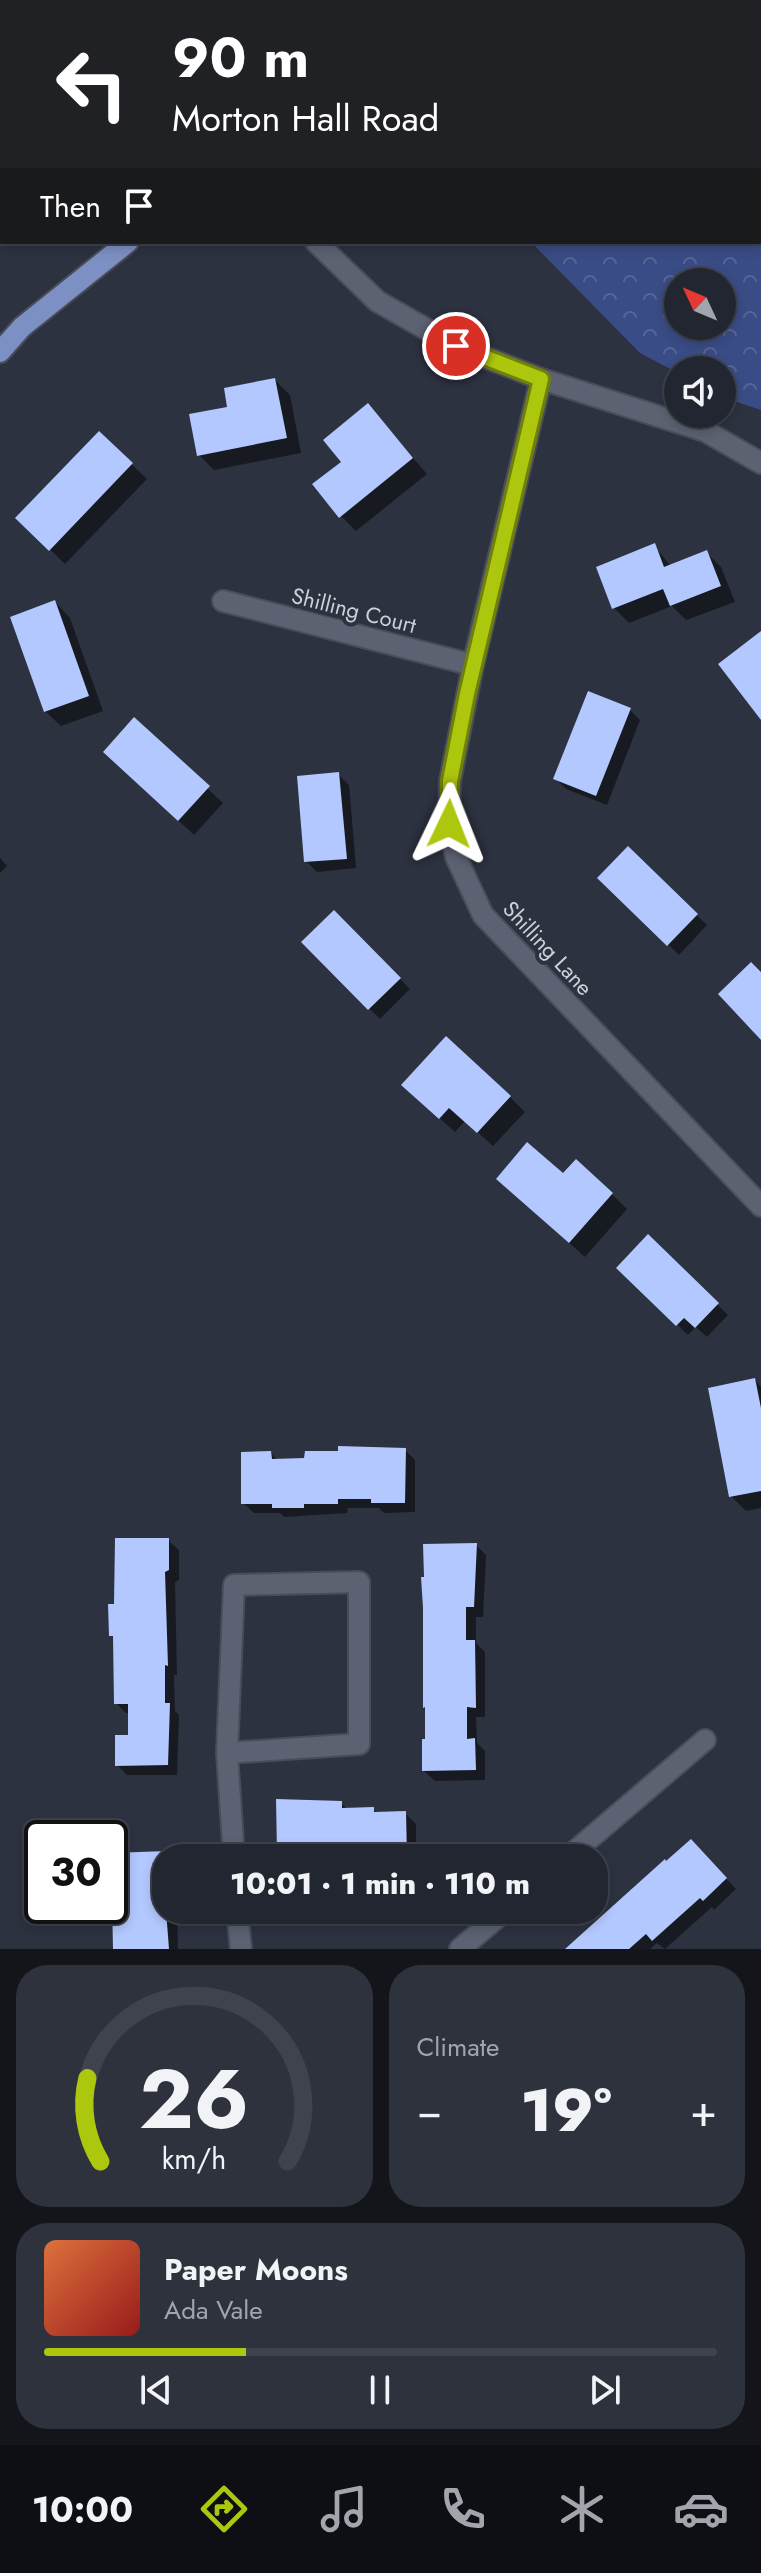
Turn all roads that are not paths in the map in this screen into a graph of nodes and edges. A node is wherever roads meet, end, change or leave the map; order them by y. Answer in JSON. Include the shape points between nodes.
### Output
{"nodes":[{"id":1,"x":126,"y":244,"type":"edge"},
{"id":2,"x":318,"y":244,"type":"edge"},
{"id":3,"x":0,"y":352,"type":"edge"},
{"id":4,"x":541,"y":379,"type":"junction"},
{"id":5,"x":761,"y":463,"type":"edge"},
{"id":6,"x":223,"y":601,"type":"dead end"},
{"id":7,"x":473,"y":665,"type":"junction"},
{"id":8,"x":761,"y":1206,"type":"edge"},
{"id":9,"x":705,"y":1740,"type":"dead end"},
{"id":10,"x":227,"y":1753,"type":"junction"},
{"id":11,"x":233,"y":1844,"type":"edge"},
{"id":12,"x":583,"y":1844,"type":"edge"},
{"id":13,"x":238,"y":1924,"type":"edge"},
{"id":14,"x":489,"y":1924,"type":"edge"},
{"id":15,"x":241,"y":1949,"type":"edge"},
{"id":16,"x":460,"y":1949,"type":"edge"}],
"edges":[{"from":1,"to":3,"type":"main road","via":[[22,327]]},
{"from":2,"to":4,"type":"street","via":[[377,301],[456,346]]},
{"from":4,"to":5,"type":"street","via":[[705,431]]},
{"from":4,"to":7,"type":"street","name":"Shilling Lane"},
{"from":6,"to":7,"type":"street","name":"Shilling Court"},
{"from":7,"to":8,"type":"street","name":"Shilling Lane","via":[[450,781],[449,824],[456,857],[483,915]]},
{"from":9,"to":12,"type":"street"},
{"from":10,"to":10,"type":"street","via":[[359,1744],[359,1582],[234,1585]]},
{"from":10,"to":11,"type":"street"},
{"from":13,"to":15,"type":"street"},
{"from":14,"to":16,"type":"street"}]}
